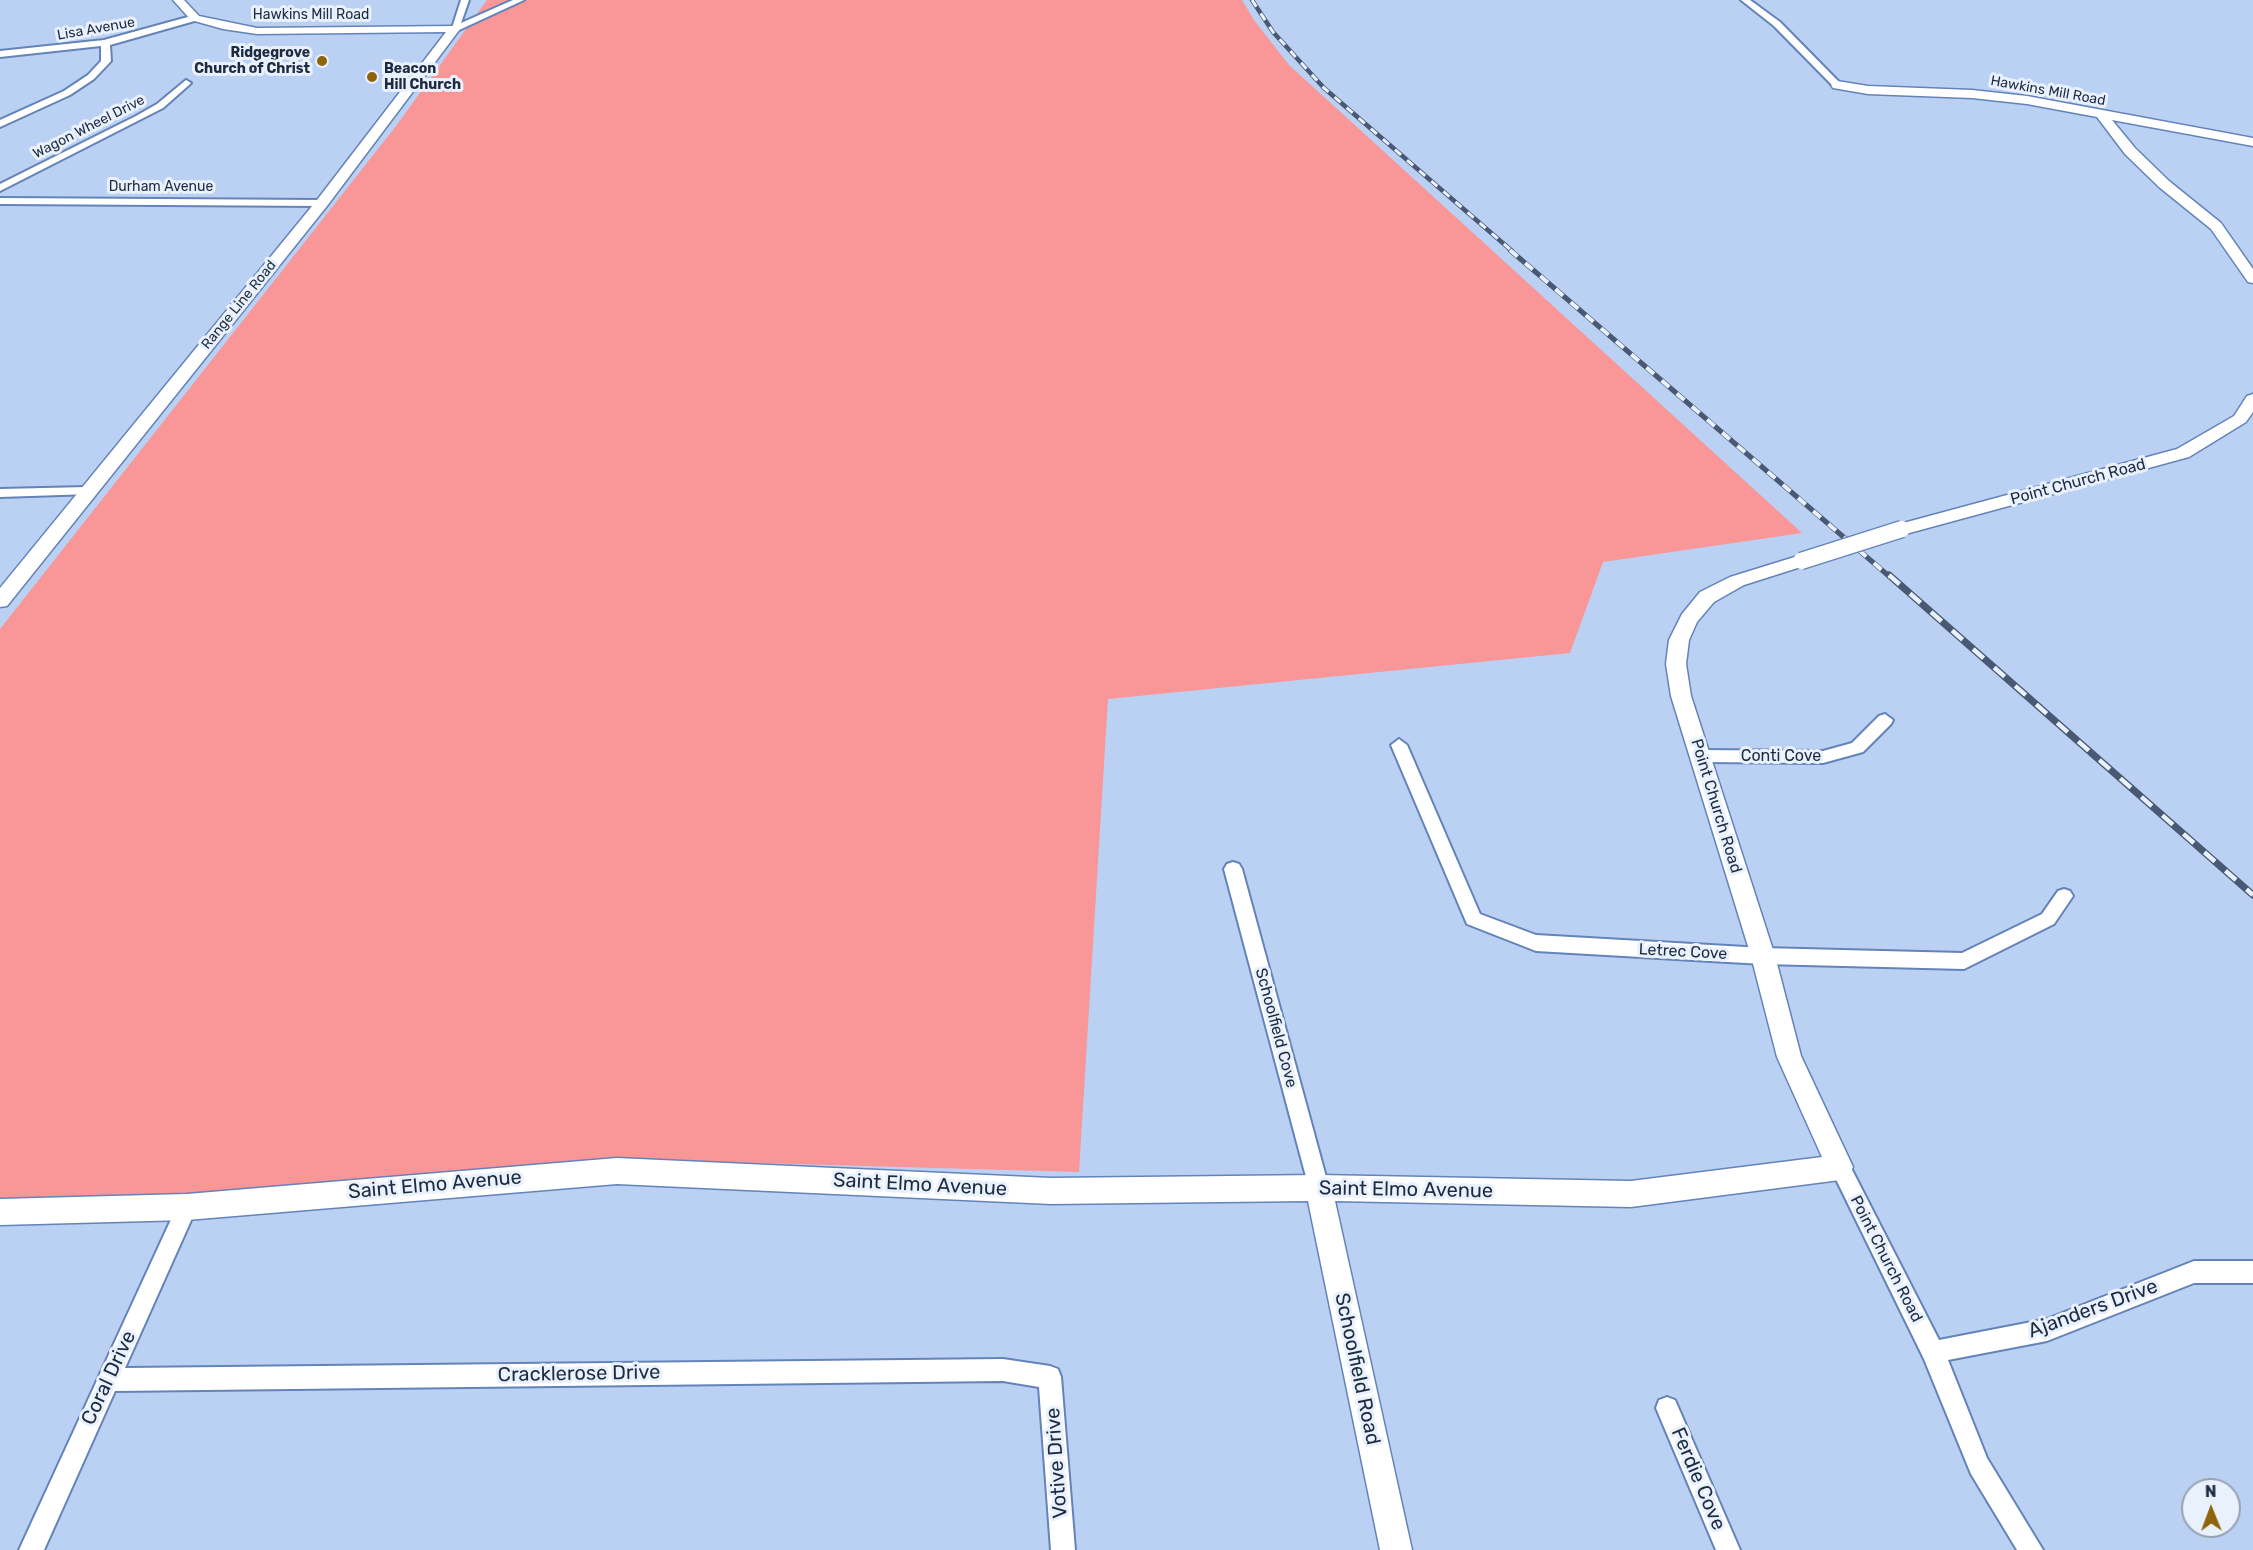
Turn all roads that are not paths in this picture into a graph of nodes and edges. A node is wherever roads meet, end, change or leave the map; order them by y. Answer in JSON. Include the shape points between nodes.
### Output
{"nodes":[{"id":1,"x":178,"y":0,"type":"edge"},
{"id":2,"x":465,"y":0,"type":"edge"},
{"id":3,"x":520,"y":0,"type":"edge"},
{"id":4,"x":1745,"y":0,"type":"edge"},
{"id":5,"x":195,"y":18,"type":"junction"},
{"id":6,"x":454,"y":29,"type":"junction"},
{"id":7,"x":105,"y":43,"type":"junction"},
{"id":8,"x":0,"y":54,"type":"edge"},
{"id":9,"x":186,"y":83,"type":"dead end"},
{"id":10,"x":1836,"y":85,"type":"joint"},
{"id":11,"x":2103,"y":116,"type":"junction"},
{"id":12,"x":3,"y":120,"type":"edge"},
{"id":13,"x":2253,"y":142,"type":"edge"},
{"id":14,"x":0,"y":188,"type":"edge"},
{"id":15,"x":0,"y":201,"type":"edge"},
{"id":16,"x":322,"y":203,"type":"junction"},
{"id":17,"x":2253,"y":279,"type":"edge"},
{"id":18,"x":2253,"y":399,"type":"edge"},
{"id":19,"x":87,"y":491,"type":"junction"},
{"id":20,"x":0,"y":493,"type":"edge"},
{"id":21,"x":0,"y":601,"type":"edge"},
{"id":22,"x":1885,"y":720,"type":"dead end"},
{"id":23,"x":1399,"y":746,"type":"dead end"},
{"id":24,"x":1701,"y":756,"type":"junction"},
{"id":25,"x":1233,"y":869,"type":"dead end"},
{"id":26,"x":2064,"y":896,"type":"dead end"},
{"id":27,"x":1763,"y":956,"type":"junction"},
{"id":28,"x":1840,"y":1167,"type":"junction"},
{"id":29,"x":1319,"y":1188,"type":"junction"},
{"id":30,"x":187,"y":1207,"type":"junction"},
{"id":31,"x":0,"y":1212,"type":"edge"},
{"id":32,"x":2253,"y":1272,"type":"edge"},
{"id":33,"x":1933,"y":1352,"type":"junction"},
{"id":34,"x":1050,"y":1377,"type":"joint"},
{"id":35,"x":108,"y":1380,"type":"junction"},
{"id":36,"x":1667,"y":1408,"type":"dead end"},
{"id":37,"x":31,"y":1550,"type":"edge"},
{"id":38,"x":1063,"y":1550,"type":"edge"},
{"id":39,"x":1396,"y":1550,"type":"edge"},
{"id":40,"x":1728,"y":1550,"type":"edge"},
{"id":41,"x":2031,"y":1550,"type":"edge"}],
"edges":[{"from":1,"to":5,"type":"street"},
{"from":2,"to":6,"type":"street","name":"Range Line Road"},
{"from":3,"to":6,"type":"street"},
{"from":4,"to":10,"type":"street","via":[[1777,24]]},
{"from":5,"to":6,"type":"street","name":"Hawkins Mill Road","via":[[257,32]]},
{"from":5,"to":7,"type":"street","name":"Lisa Avenue"},
{"from":6,"to":16,"type":"street","name":"Range Line Road"},
{"from":7,"to":8,"type":"street","name":"Lisa Avenue"},
{"from":7,"to":12,"type":"street","via":[[106,60],[91,77],[67,93]]},
{"from":9,"to":14,"type":"street","name":"Wagon Wheel Drive","via":[[140,118]]},
{"from":10,"to":11,"type":"street","name":"Hawkins Mill Road","via":[[2027,100]]},
{"from":11,"to":13,"type":"street","name":"Hawkins Mill Road"},
{"from":11,"to":17,"type":"street","via":[[2130,151],[2216,226]]},
{"from":15,"to":16,"type":"street","name":"Durham Avenue"},
{"from":16,"to":19,"type":"street","name":"Range Line Road"},
{"from":18,"to":24,"type":"street","name":"Point Church Road","bridge":true,"via":[[2240,419],[2183,453],[1902,529],[1737,581],[1707,597],[1689,619],[1679,640],[1676,664],[1681,696]]},
{"from":19,"to":20,"type":"street"},
{"from":19,"to":21,"type":"street","name":"Range Line Road"},
{"from":22,"to":24,"type":"street","name":"Conti Cove","via":[[1857,748],[1823,757]]},
{"from":23,"to":27,"type":"street","name":"Letrec Cove","via":[[1473,919],[1536,943]]},
{"from":24,"to":27,"type":"street","name":"Point Church Road"},
{"from":25,"to":29,"type":"street","name":"Schoolfield Cove"},
{"from":26,"to":27,"type":"street","name":"Letrec Cove","via":[[2048,919],[1964,961]]},
{"from":27,"to":28,"type":"street","name":"Point Church Road","via":[[1789,1057]]},
{"from":28,"to":29,"type":"street","name":"Saint Elmo Avenue","via":[[1631,1194]]},
{"from":28,"to":33,"type":"street","name":"Point Church Road"},
{"from":29,"to":30,"type":"street","name":"Saint Elmo Avenue","via":[[1051,1191],[618,1171]]},
{"from":29,"to":39,"type":"street","name":"Schoolfield Road"},
{"from":30,"to":31,"type":"street","name":"Saint Elmo Avenue"},
{"from":30,"to":35,"type":"street","name":"Coral Drive"},
{"from":32,"to":33,"type":"street","name":"Ajanders Drive","via":[[2194,1272],[2047,1330]]},
{"from":33,"to":41,"type":"street","name":"Point Church Road","via":[[1979,1466]]},
{"from":34,"to":35,"type":"street","name":"Cracklerose Drive","via":[[1003,1370]]},
{"from":34,"to":38,"type":"street","name":"Votive Drive"},
{"from":35,"to":37,"type":"street","name":"Coral Drive"},
{"from":36,"to":40,"type":"street","name":"Ferdie Cove"}]}
